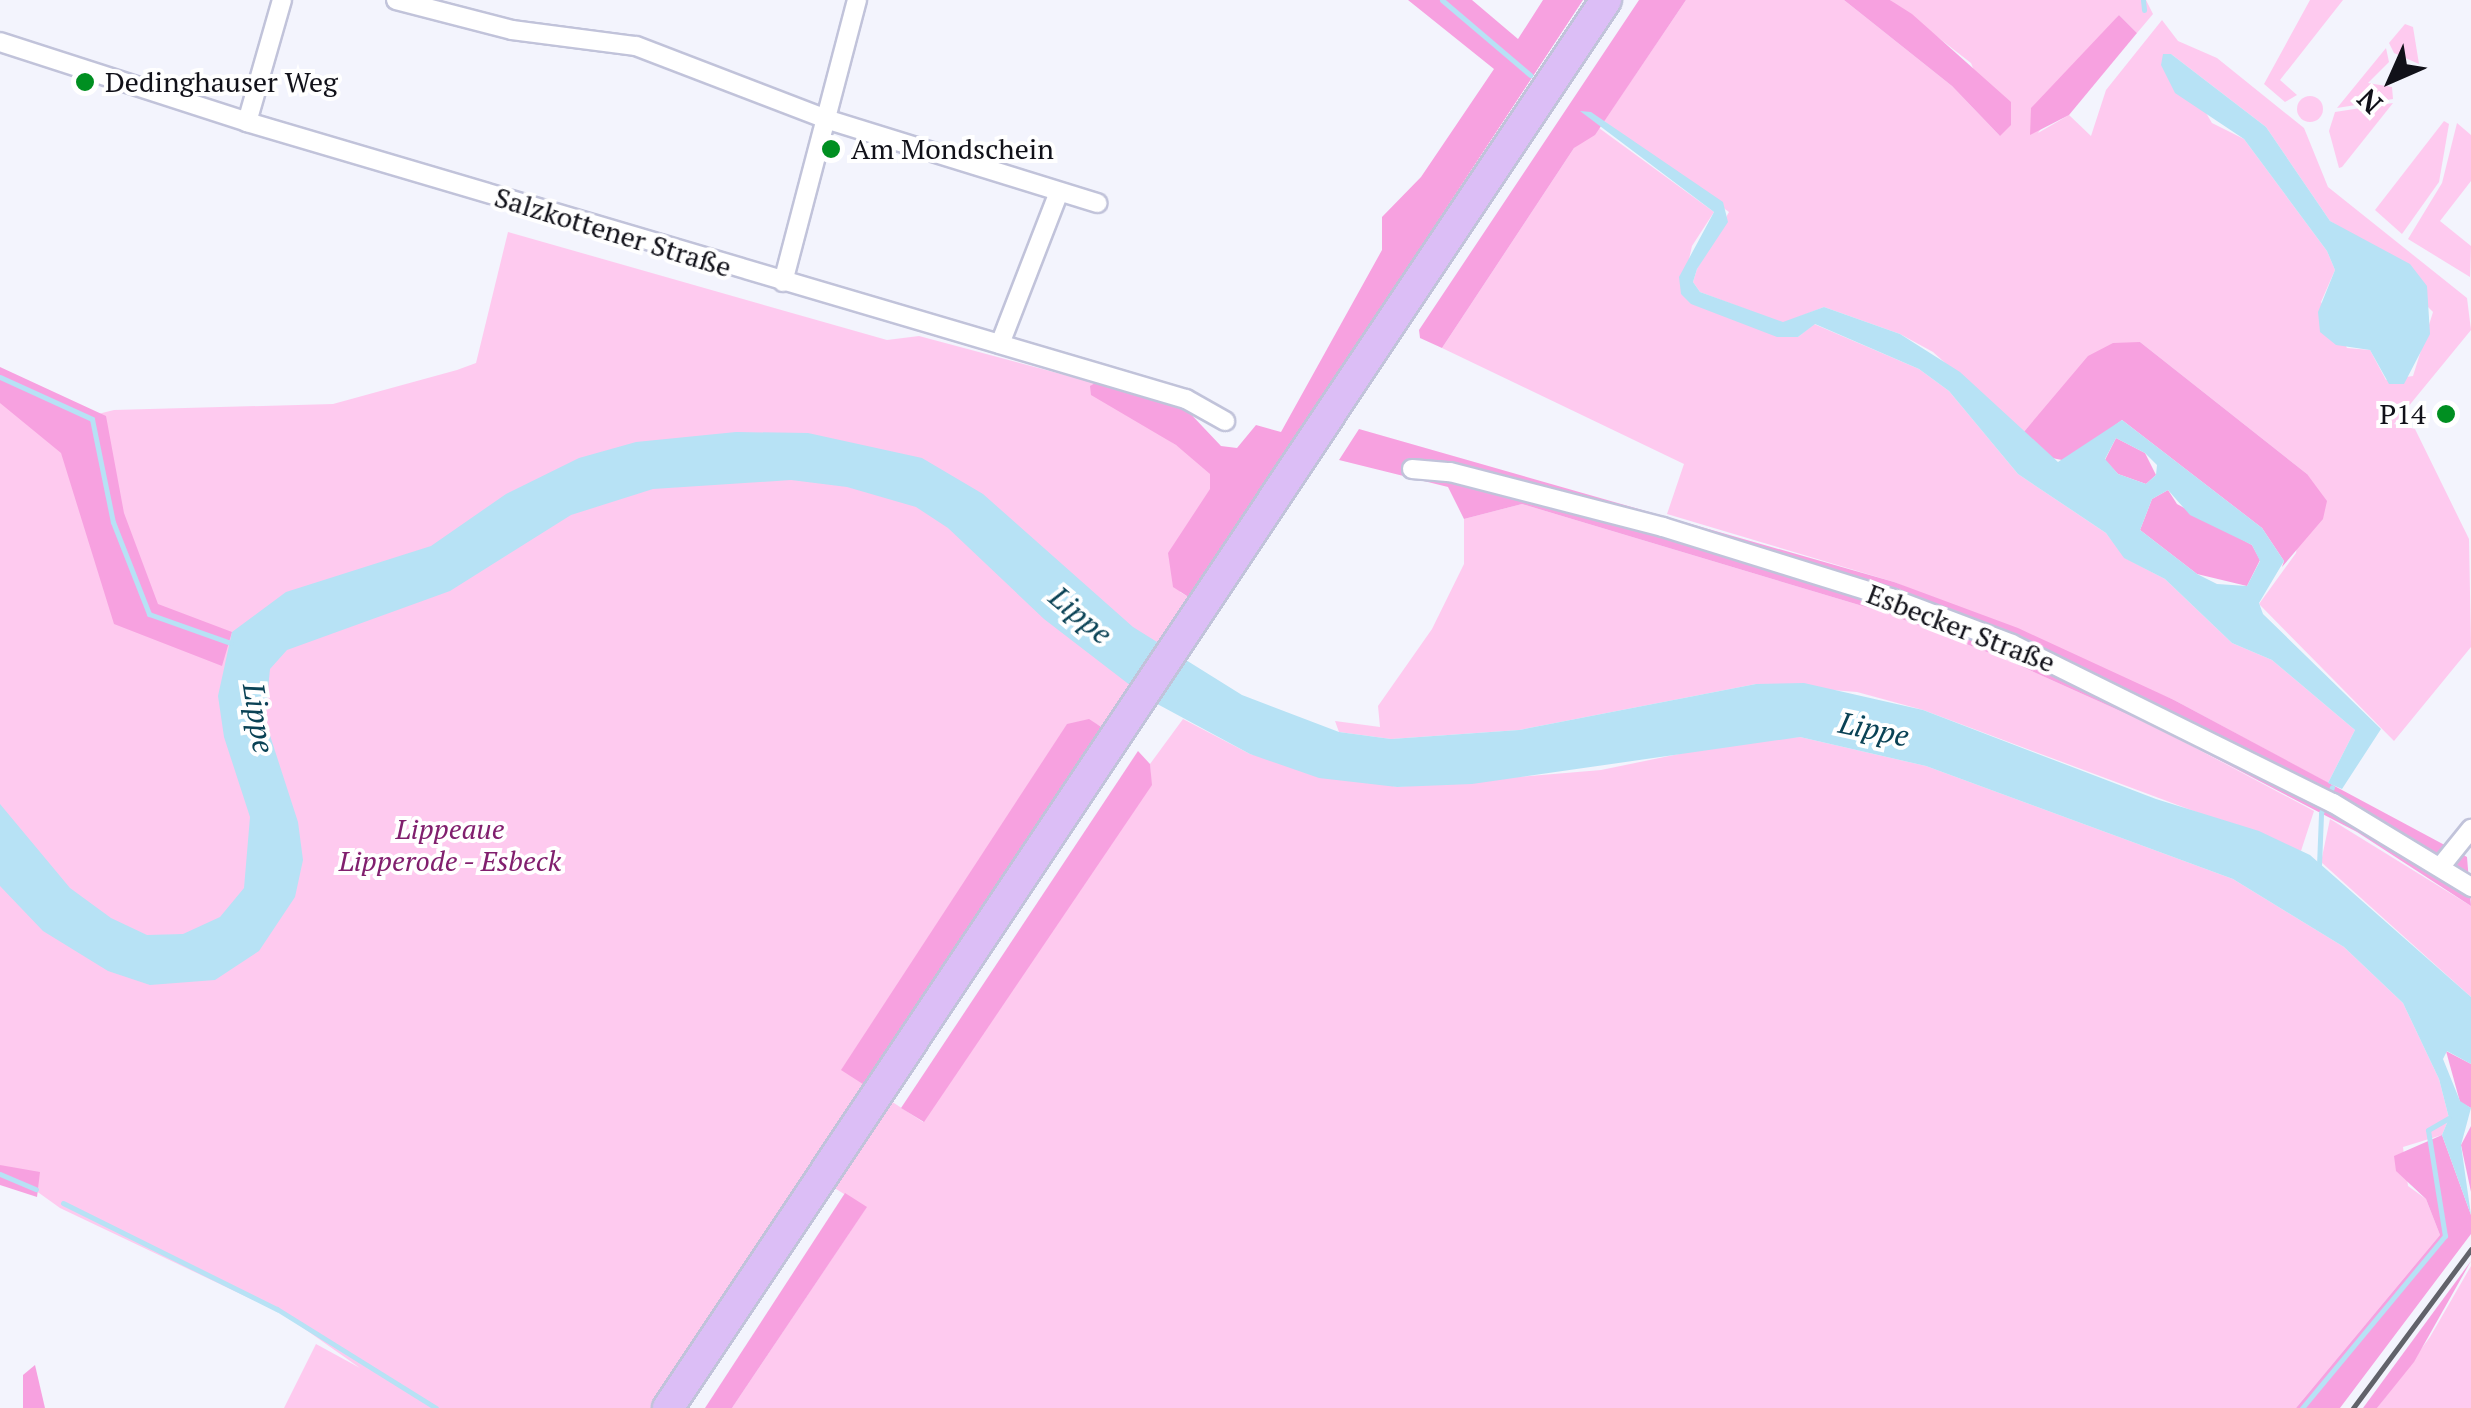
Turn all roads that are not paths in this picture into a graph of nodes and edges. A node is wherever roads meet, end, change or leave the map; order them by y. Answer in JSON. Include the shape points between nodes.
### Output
{"nodes":[{"id":1,"x":282,"y":0,"type":"edge"},
{"id":2,"x":396,"y":0,"type":"edge"},
{"id":3,"x":857,"y":0,"type":"edge"},
{"id":4,"x":1606,"y":0,"type":"edge"},
{"id":5,"x":1628,"y":0,"type":"edge"},
{"id":6,"x":0,"y":42,"type":"edge"},
{"id":7,"x":829,"y":120,"type":"junction"},
{"id":8,"x":247,"y":122,"type":"junction"},
{"id":9,"x":1059,"y":192,"type":"junction"},
{"id":10,"x":1097,"y":203,"type":"dead end"},
{"id":11,"x":783,"y":282,"type":"junction"},
{"id":12,"x":1000,"y":344,"type":"junction"},
{"id":13,"x":1225,"y":421,"type":"dead end"},
{"id":14,"x":1412,"y":469,"type":"dead end"},
{"id":15,"x":1232,"y":579,"type":"junction"},
{"id":16,"x":2471,"y":829,"type":"edge"},
{"id":17,"x":2441,"y":866,"type":"junction"},
{"id":18,"x":2471,"y":886,"type":"edge"},
{"id":19,"x":826,"y":1190,"type":"junction"},
{"id":20,"x":668,"y":1408,"type":"edge"},
{"id":21,"x":691,"y":1408,"type":"edge"}],
"edges":[{"from":1,"to":8,"type":"street"},
{"from":2,"to":7,"type":"street","via":[[512,30],[636,46]]},
{"from":3,"to":7,"type":"street"},
{"from":4,"to":15,"type":"highway"},
{"from":5,"to":15,"type":"highway"},
{"from":6,"to":8,"type":"street","name":"Salzkottener Straße"},
{"from":7,"to":9,"type":"street"},
{"from":7,"to":11,"type":"street"},
{"from":8,"to":11,"type":"street","name":"Salzkottener Straße"},
{"from":9,"to":10,"type":"street"},
{"from":9,"to":12,"type":"street"},
{"from":11,"to":12,"type":"street","name":"Salzkottener Straße"},
{"from":12,"to":13,"type":"street","name":"Salzkottener Straße","via":[[1186,398]]},
{"from":14,"to":17,"type":"street","name":"Esbecker Straße","via":[[1450,472],[1609,512],[1892,598],[2046,660],[2326,799]]},
{"from":15,"to":19,"type":"highway"},
{"from":16,"to":17,"type":"street"},
{"from":17,"to":18,"type":"street","name":"Esbecker Straße"},
{"from":19,"to":20,"type":"highway"},
{"from":19,"to":21,"type":"highway"}]}
